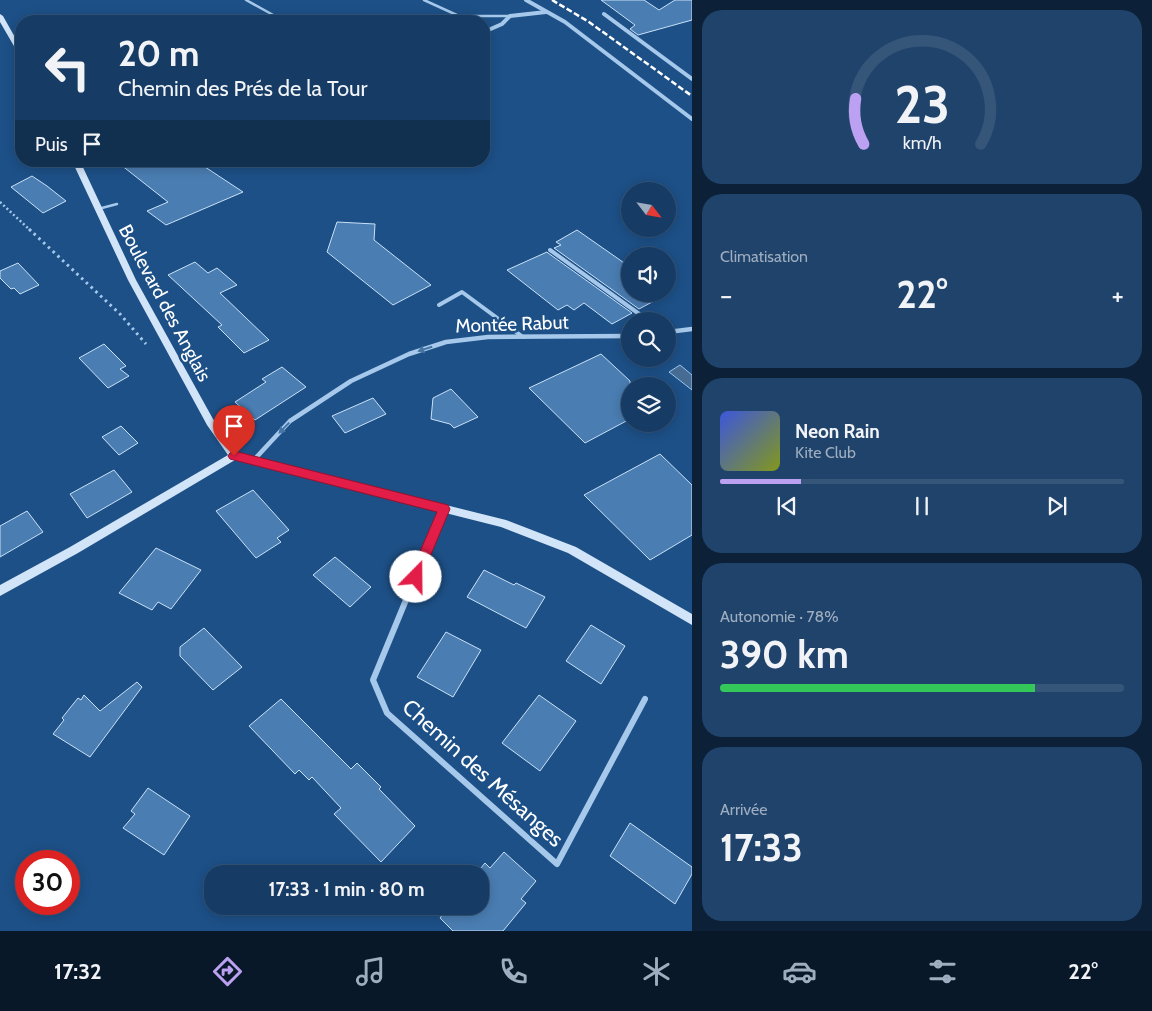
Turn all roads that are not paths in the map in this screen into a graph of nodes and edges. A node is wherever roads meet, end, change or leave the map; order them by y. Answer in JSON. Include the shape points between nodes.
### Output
{"nodes":[{"id":1,"x":246,"y":0,"type":"edge"},
{"id":2,"x":424,"y":0,"type":"edge"},
{"id":3,"x":526,"y":0,"type":"edge"},
{"id":4,"x":547,"y":12,"type":"junction"},
{"id":5,"x":604,"y":14,"type":"dead end"},
{"id":6,"x":273,"y":15,"type":"edge"},
{"id":7,"x":457,"y":15,"type":"edge"},
{"id":8,"x":0,"y":16,"type":"edge"},
{"id":9,"x":490,"y":16,"type":"edge"},
{"id":10,"x":510,"y":16,"type":"junction"},
{"id":11,"x":490,"y":29,"type":"edge"},
{"id":12,"x":15,"y":42,"type":"edge"},
{"id":13,"x":692,"y":79,"type":"edge"},
{"id":14,"x":692,"y":119,"type":"edge"},
{"id":15,"x":79,"y":167,"type":"edge"},
{"id":16,"x":117,"y":204,"type":"dead end"},
{"id":17,"x":98,"y":209,"type":"junction"},
{"id":18,"x":550,"y":250,"type":"dead end"},
{"id":19,"x":439,"y":305,"type":"dead end"},
{"id":20,"x":636,"y":312,"type":"edge"},
{"id":21,"x":692,"y":329,"type":"edge"},
{"id":22,"x":676,"y":331,"type":"edge"},
{"id":23,"x":621,"y":336,"type":"edge"},
{"id":24,"x":523,"y":337,"type":"junction"},
{"id":25,"x":234,"y":456,"type":"junction"},
{"id":26,"x":253,"y":461,"type":"junction"},
{"id":27,"x":444,"y":509,"type":"junction"},
{"id":28,"x":0,"y":591,"type":"edge"},
{"id":29,"x":692,"y":620,"type":"edge"},
{"id":30,"x":645,"y":699,"type":"dead end"}],
"edges":[{"from":1,"to":6,"type":"lane"},
{"from":2,"to":7,"type":"lane"},
{"from":3,"to":4,"type":"street"},
{"from":4,"to":10,"type":"street"},
{"from":4,"to":14,"type":"street","via":[[565,22]]},
{"from":5,"to":13,"type":"street"},
{"from":8,"to":12,"type":"street"},
{"from":9,"to":10,"type":"lane"},
{"from":10,"to":11,"type":"street"},
{"from":15,"to":17,"type":"street","name":"Boulevard des Anglais"},
{"from":16,"to":17,"type":"lane"},
{"from":17,"to":25,"type":"street","name":"Boulevard des Anglais","via":[[174,357],[210,422]]},
{"from":18,"to":20,"type":"lane"},
{"from":19,"to":24,"type":"lane","via":[[462,292]]},
{"from":21,"to":22,"type":"street"},
{"from":23,"to":24,"type":"street","name":"Montée Rabut"},
{"from":24,"to":26,"type":"street","name":"Montée Rabut","one_way":true,"via":[[446,342],[409,354],[351,381],[290,421]]},
{"from":25,"to":26,"type":"street"},
{"from":25,"to":28,"type":"street"},
{"from":26,"to":27,"type":"street"},
{"from":27,"to":29,"type":"street","via":[[502,523],[572,550]]},
{"from":27,"to":30,"type":"street","name":"Chemin des Mésanges","via":[[373,680],[387,713],[557,864]]}]}
